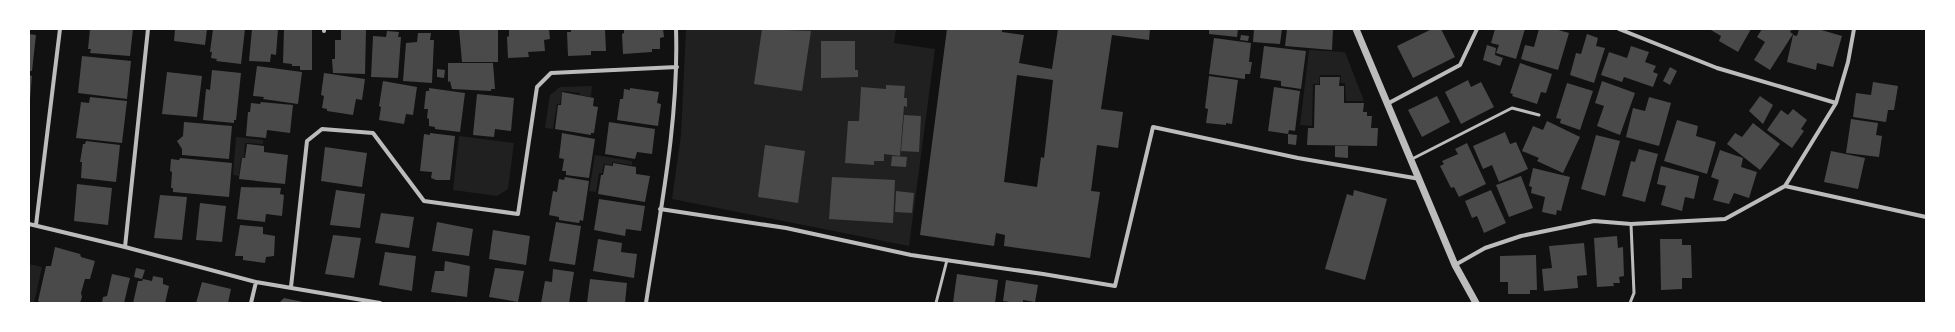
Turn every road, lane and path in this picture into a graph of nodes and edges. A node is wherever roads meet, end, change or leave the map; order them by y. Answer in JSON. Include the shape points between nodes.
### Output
{"nodes":[{"id":1,"x":60,"y":29,"type":"edge"},
{"id":2,"x":148,"y":29,"type":"edge"},
{"id":3,"x":676,"y":29,"type":"edge"},
{"id":4,"x":1356,"y":29,"type":"edge"},
{"id":5,"x":1477,"y":29,"type":"edge"},
{"id":6,"x":1620,"y":29,"type":"edge"},
{"id":7,"x":1854,"y":29,"type":"edge"},
{"id":8,"x":677,"y":67,"type":"junction"},
{"id":9,"x":1836,"y":103,"type":"junction"},
{"id":10,"x":1387,"y":104,"type":"junction"},
{"id":11,"x":1539,"y":115,"type":"dead end"},
{"id":12,"x":1411,"y":160,"type":"junction"},
{"id":13,"x":1420,"y":180,"type":"junction"},
{"id":14,"x":1785,"y":186,"type":"junction"},
{"id":15,"x":660,"y":209,"type":"junction"},
{"id":16,"x":1926,"y":217,"type":"edge"},
{"id":17,"x":29,"y":224,"type":"edge"},
{"id":18,"x":1631,"y":224,"type":"junction"},
{"id":19,"x":36,"y":226,"type":"junction"},
{"id":20,"x":125,"y":246,"type":"junction"},
{"id":21,"x":947,"y":260,"type":"junction"},
{"id":22,"x":1455,"y":265,"type":"junction"},
{"id":23,"x":256,"y":282,"type":"junction"},
{"id":24,"x":291,"y":288,"type":"junction"},
{"id":25,"x":251,"y":303,"type":"edge"},
{"id":26,"x":380,"y":303,"type":"edge"},
{"id":27,"x":646,"y":303,"type":"edge"},
{"id":28,"x":936,"y":303,"type":"edge"},
{"id":29,"x":1476,"y":303,"type":"edge"},
{"id":30,"x":1630,"y":303,"type":"edge"}],
"edges":[{"from":1,"to":19,"type":"street"},
{"from":2,"to":20,"type":"street"},
{"from":3,"to":8,"type":"street"},
{"from":4,"to":10,"type":"street"},
{"from":5,"to":10,"type":"street","via":[[1460,65]]},
{"from":6,"to":9,"type":"street","via":[[1717,68]]},
{"from":7,"to":9,"type":"street"},
{"from":8,"to":15,"type":"street","via":[[673,129]]},
{"from":8,"to":24,"type":"street","via":[[551,73],[537,87],[518,214],[424,201],[373,133],[322,129],[307,141]]},
{"from":9,"to":14,"type":"street"},
{"from":10,"to":12,"type":"street"},
{"from":11,"to":12,"type":"lane","via":[[1512,108]]},
{"from":12,"to":13,"type":"street"},
{"from":13,"to":21,"type":"street","via":[[1298,158],[1153,127],[1115,286]]},
{"from":13,"to":22,"type":"street"},
{"from":14,"to":16,"type":"street"},
{"from":14,"to":18,"type":"street","via":[[1725,219]]},
{"from":15,"to":21,"type":"street","via":[[786,228],[911,255]]},
{"from":15,"to":27,"type":"street"},
{"from":17,"to":19,"type":"street"},
{"from":18,"to":22,"type":"street","via":[[1594,221],[1521,236],[1484,248]]},
{"from":18,"to":30,"type":"lane","via":[[1634,293]]},
{"from":19,"to":20,"type":"street"},
{"from":20,"to":23,"type":"street"},
{"from":21,"to":28,"type":"lane"},
{"from":22,"to":29,"type":"street"},
{"from":23,"to":24,"type":"street"},
{"from":23,"to":25,"type":"street"},
{"from":24,"to":26,"type":"street"}]}
